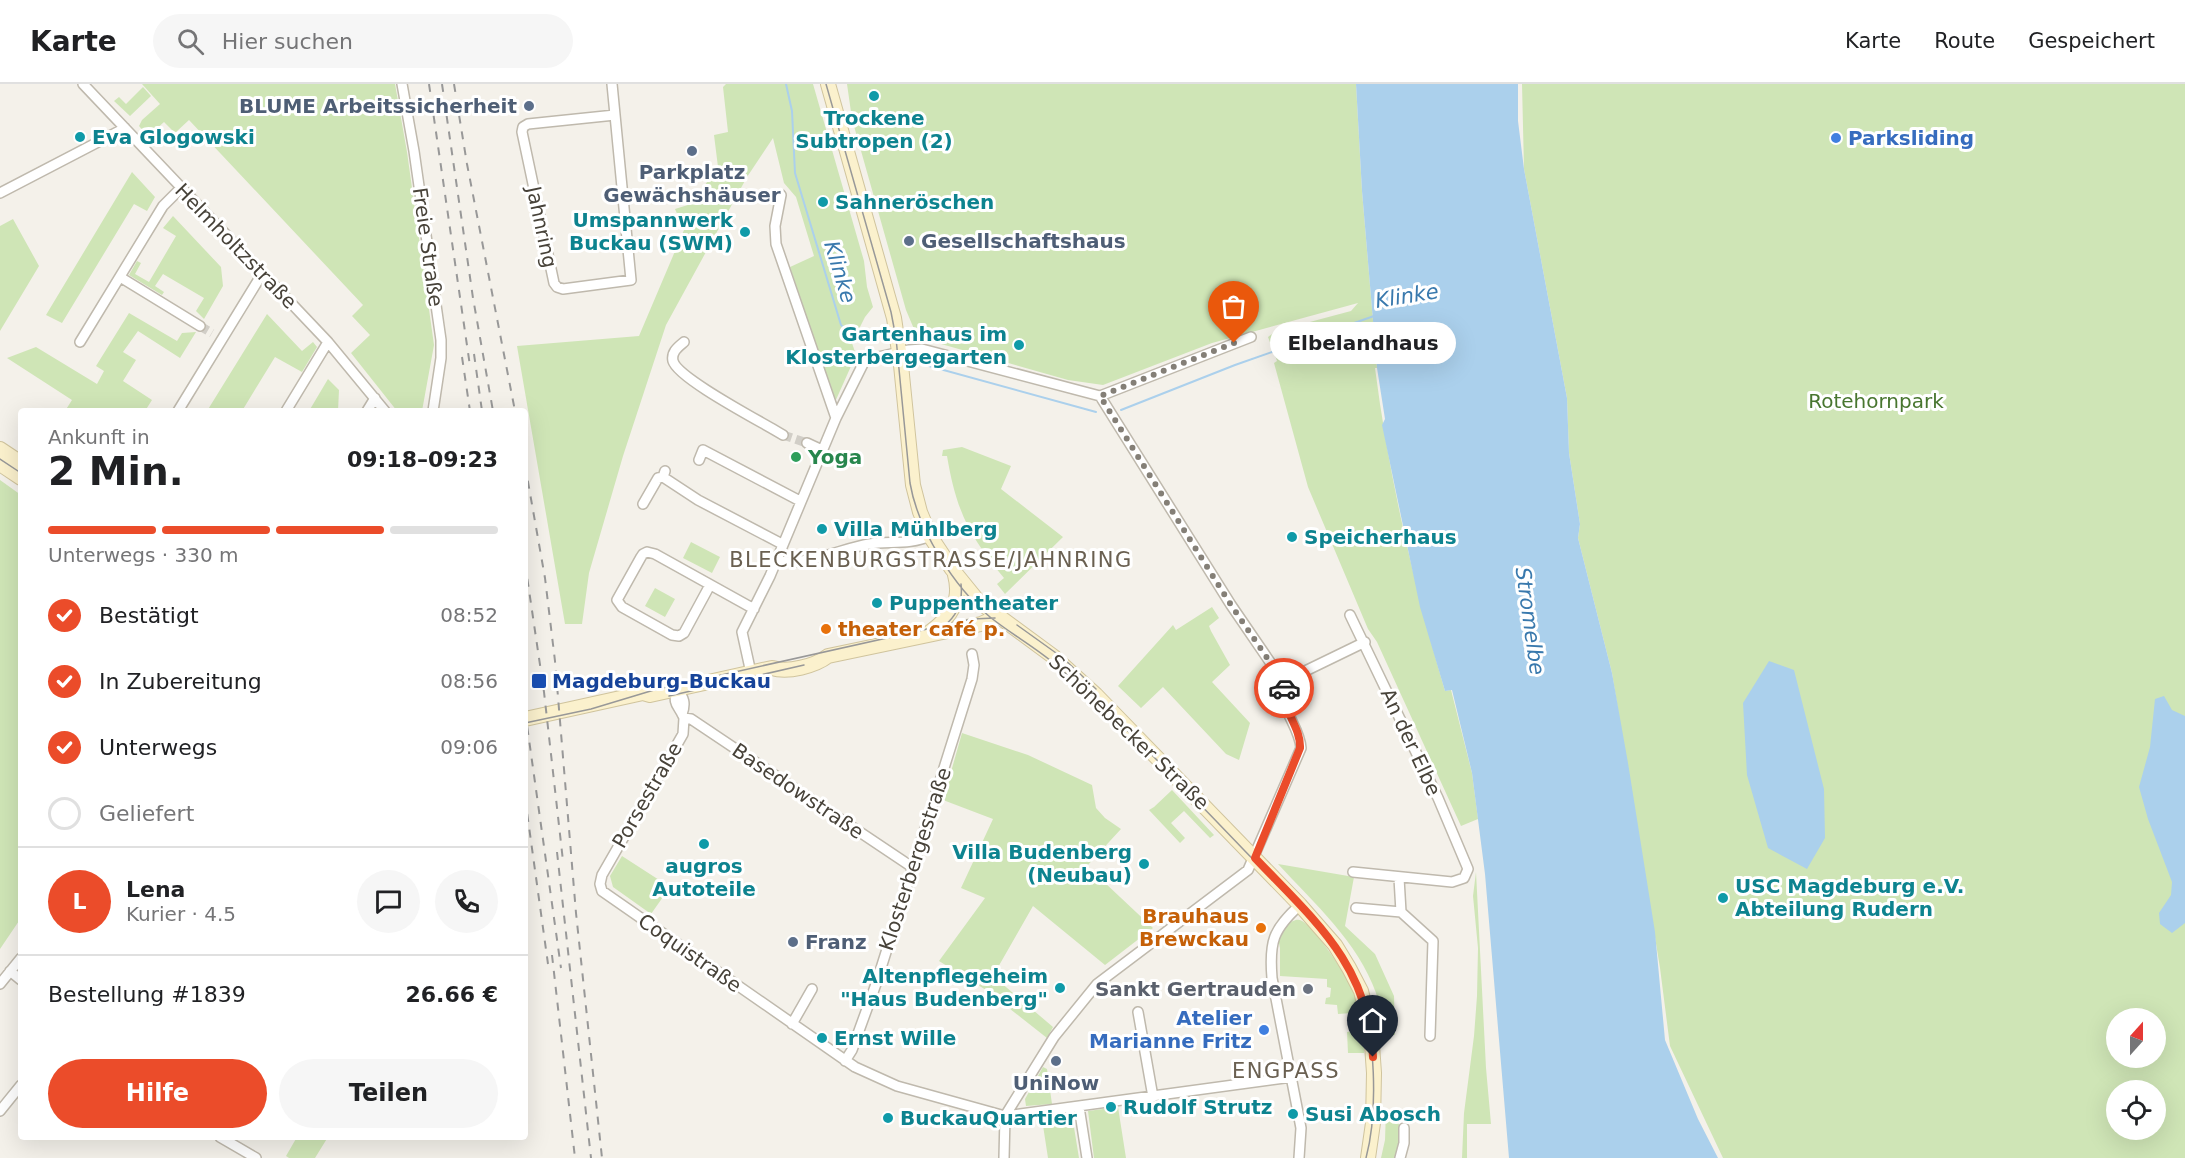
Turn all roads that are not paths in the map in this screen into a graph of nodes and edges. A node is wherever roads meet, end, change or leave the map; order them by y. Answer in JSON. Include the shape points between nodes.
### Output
{"nodes":[{"id":1,"x":83,"y":84,"type":"edge"},
{"id":2,"x":402,"y":84,"type":"edge"},
{"id":3,"x":612,"y":84,"type":"edge"},
{"id":4,"x":828,"y":84,"type":"edge"},
{"id":5,"x":615,"y":115,"type":"junction"},
{"id":6,"x":125,"y":128,"type":"junction"},
{"id":7,"x":181,"y":188,"type":"junction"},
{"id":8,"x":0,"y":193,"type":"edge"},
{"id":9,"x":781,"y":195,"type":"dead end"},
{"id":10,"x":262,"y":274,"type":"junction"},
{"id":11,"x":120,"y":277,"type":"junction"},
{"id":12,"x":200,"y":326,"type":"tunnel mouth"},
{"id":13,"x":212,"y":333,"type":"tunnel mouth"},
{"id":14,"x":1251,"y":337,"type":"dead end"},
{"id":15,"x":222,"y":339,"type":"junction"},
{"id":16,"x":80,"y":342,"type":"dead end"},
{"id":17,"x":328,"y":342,"type":"junction"},
{"id":18,"x":684,"y":342,"type":"dead end"},
{"id":19,"x":900,"y":352,"type":"junction"},
{"id":20,"x":1100,"y":396,"type":"junction"},
{"id":21,"x":375,"y":398,"type":"junction"},
{"id":22,"x":180,"y":408,"type":"edge"},
{"id":23,"x":288,"y":408,"type":"edge"},
{"id":24,"x":368,"y":408,"type":"edge"},
{"id":25,"x":383,"y":408,"type":"edge"},
{"id":26,"x":433,"y":408,"type":"edge"},
{"id":27,"x":836,"y":418,"type":"junction"},
{"id":28,"x":783,"y":435,"type":"tunnel mouth"},
{"id":29,"x":807,"y":443,"type":"tunnel mouth"},
{"id":30,"x":0,"y":449,"type":"edge"},
{"id":31,"x":822,"y":450,"type":"junction"},
{"id":32,"x":699,"y":460,"type":"dead end"},
{"id":33,"x":18,"y":461,"type":"edge"},
{"id":34,"x":0,"y":464,"type":"edge"},
{"id":35,"x":18,"y":475,"type":"edge"},
{"id":36,"x":800,"y":501,"type":"junction"},
{"id":37,"x":643,"y":504,"type":"dead end"},
{"id":38,"x":930,"y":536,"type":"junction"},
{"id":39,"x":782,"y":544,"type":"junction"},
{"id":40,"x":777,"y":560,"type":"junction"},
{"id":41,"x":953,"y":570,"type":"junction"},
{"id":42,"x":710,"y":585,"type":"junction"},
{"id":43,"x":754,"y":609,"type":"junction"},
{"id":44,"x":1350,"y":615,"type":"dead end"},
{"id":45,"x":998,"y":617,"type":"junction"},
{"id":46,"x":927,"y":634,"type":"junction"},
{"id":47,"x":1365,"y":642,"type":"junction"},
{"id":48,"x":972,"y":654,"type":"dead end"},
{"id":49,"x":751,"y":673,"type":"junction"},
{"id":50,"x":1285,"y":684,"type":"junction"},
{"id":51,"x":677,"y":689,"type":"junction"},
{"id":52,"x":650,"y":695,"type":"junction"},
{"id":53,"x":683,"y":716,"type":"junction"},
{"id":54,"x":528,"y":718,"type":"edge"},
{"id":55,"x":528,"y":727,"type":"edge"},
{"id":56,"x":1255,"y":858,"type":"junction"},
{"id":57,"x":912,"y":867,"type":"junction"},
{"id":58,"x":1353,"y":872,"type":"dead end"},
{"id":59,"x":602,"y":874,"type":"joint"},
{"id":60,"x":1399,"y":878,"type":"junction"},
{"id":61,"x":1300,"y":905,"type":"junction"},
{"id":62,"x":1356,"y":909,"type":"dead end"},
{"id":63,"x":1401,"y":912,"type":"junction"},
{"id":64,"x":18,"y":962,"type":"edge"},
{"id":65,"x":10,"y":972,"type":"junction"},
{"id":66,"x":18,"y":978,"type":"edge"},
{"id":67,"x":0,"y":984,"type":"edge"},
{"id":68,"x":812,"y":989,"type":"dead end"},
{"id":69,"x":1138,"y":1012,"type":"dead end"},
{"id":70,"x":792,"y":1024,"type":"junction"},
{"id":71,"x":1430,"y":1036,"type":"dead end"},
{"id":72,"x":845,"y":1061,"type":"junction"},
{"id":73,"x":1292,"y":1077,"type":"junction"},
{"id":74,"x":18,"y":1089,"type":"edge"},
{"id":75,"x":1153,"y":1096,"type":"junction"},
{"id":76,"x":1078,"y":1107,"type":"junction"},
{"id":77,"x":0,"y":1111,"type":"edge"},
{"id":78,"x":1005,"y":1116,"type":"junction"},
{"id":79,"x":1404,"y":1128,"type":"dead end"},
{"id":80,"x":225,"y":1140,"type":"edge"},
{"id":81,"x":256,"y":1158,"type":"edge"},
{"id":82,"x":1004,"y":1158,"type":"edge"},
{"id":83,"x":1087,"y":1158,"type":"edge"},
{"id":84,"x":1299,"y":1158,"type":"edge"},
{"id":85,"x":1368,"y":1158,"type":"edge"},
{"id":86,"x":1400,"y":1158,"type":"edge"}],
"edges":[{"from":1,"to":6,"type":"street","name":"Helmholtzstraße"},
{"from":2,"to":26,"type":"street","name":"Freie Straße","via":[[441,340]]},
{"from":3,"to":5,"type":"street","name":"Jahnring"},
{"from":4,"to":19,"type":"main road","name":"Schönebecker Straße","via":[[891,303]]},
{"from":5,"to":5,"type":"street","name":"Jahnring","via":[[523,127],[554,284],[563,289],[631,280]]},
{"from":6,"to":7,"type":"street","name":"Helmholtzstraße"},
{"from":6,"to":8,"type":"street"},
{"from":7,"to":10,"type":"street","name":"Helmholtzstraße"},
{"from":7,"to":11,"type":"street","via":[[163,206]]},
{"from":9,"to":27,"type":"street","via":[[776,244]]},
{"from":10,"to":15,"type":"street"},
{"from":10,"to":17,"type":"street","name":"Helmholtzstraße"},
{"from":11,"to":12,"type":"street"},
{"from":11,"to":16,"type":"street"},
{"from":13,"to":15,"type":"street"},
{"from":14,"to":20,"type":"street"},
{"from":15,"to":22,"type":"street"},
{"from":17,"to":21,"type":"street","name":"Helmholtzstraße"},
{"from":17,"to":23,"type":"street"},
{"from":18,"to":28,"type":"street","via":[[673,356],[679,370]]},
{"from":19,"to":20,"type":"street","via":[[922,349]]},
{"from":19,"to":27,"type":"street","via":[[863,361]]},
{"from":19,"to":38,"type":"main road","name":"Schönebecker Straße","via":[[913,485]]},
{"from":20,"to":50,"type":"street"},
{"from":21,"to":24,"type":"street"},
{"from":21,"to":25,"type":"street","name":"Helmholtzstraße"},
{"from":27,"to":31,"type":"street"},
{"from":29,"to":31,"type":"street"},
{"from":30,"to":33,"type":"main road"},
{"from":31,"to":36,"type":"street"},
{"from":32,"to":36,"type":"street","via":[[703,450]]},
{"from":34,"to":35,"type":"main road"},
{"from":36,"to":39,"type":"street"},
{"from":37,"to":39,"type":"street","via":[[664,474],[698,500]]},
{"from":38,"to":40,"type":"street","via":[[917,542],[868,545],[790,563]]},
{"from":38,"to":41,"type":"main road","name":"Schönebecker Straße"},
{"from":39,"to":40,"type":"street"},
{"from":40,"to":43,"type":"street"},
{"from":41,"to":45,"type":"main road","name":"Schönebecker Straße","via":[[978,602]]},
{"from":41,"to":46,"type":"main road","via":[[955,606]]},
{"from":42,"to":42,"type":"street","via":[[647,552],[618,603],[679,636]]},
{"from":42,"to":43,"type":"street"},
{"from":43,"to":49,"type":"street","via":[[742,632]]},
{"from":44,"to":47,"type":"street","name":"An der Elbe"},
{"from":45,"to":46,"type":"main road"},
{"from":45,"to":56,"type":"main road","name":"Schönebecker Straße","via":[[1088,687]]},
{"from":46,"to":49,"type":"main road","via":[[828,656],[816,654]]},
{"from":47,"to":50,"type":"street"},
{"from":47,"to":60,"type":"street","name":"An der Elbe","via":[[1468,871],[1464,878],[1452,882]]},
{"from":48,"to":57,"type":"street","name":"Klosterbergestraße","via":[[972,679]]},
{"from":49,"to":51,"type":"main road"},
{"from":50,"to":56,"type":"street","via":[[1284,703],[1299,735],[1300,748]]},
{"from":51,"to":52,"type":"main road"},
{"from":51,"to":53,"type":"street","name":"Porsestraße","via":[[684,698]]},
{"from":52,"to":54,"type":"main road","via":[[643,693]]},
{"from":52,"to":55,"type":"main road","via":[[644,701]]},
{"from":53,"to":57,"type":"street","name":"Basedowstraße"},
{"from":53,"to":59,"type":"street","name":"Porsestraße","via":[[683,734]]},
{"from":56,"to":61,"type":"main road","name":"Schönebecker Straße"},
{"from":56,"to":78,"type":"street","via":[[1248,870],[1097,984],[1054,1037]]},
{"from":57,"to":72,"type":"street","name":"Klosterbergestraße","via":[[876,984]]},
{"from":58,"to":60,"type":"street"},
{"from":59,"to":70,"type":"street","name":"Coquistraße","via":[[600,884],[605,894]]},
{"from":60,"to":63,"type":"street"},
{"from":61,"to":73,"type":"street","via":[[1276,932],[1271,954],[1272,978]]},
{"from":61,"to":85,"type":"main road","name":"Schönebecker Straße","via":[[1344,959],[1363,998],[1374,1073]]},
{"from":62,"to":63,"type":"street"},
{"from":63,"to":71,"type":"street","via":[[1433,941]]},
{"from":64,"to":65,"type":"street"},
{"from":65,"to":66,"type":"street"},
{"from":65,"to":67,"type":"street"},
{"from":68,"to":70,"type":"street"},
{"from":69,"to":75,"type":"street"},
{"from":70,"to":72,"type":"street","name":"Coquistraße"},
{"from":72,"to":78,"type":"street","name":"Coquistraße","via":[[897,1086]]},
{"from":73,"to":75,"type":"street"},
{"from":73,"to":84,"type":"street","via":[[1301,1128]]},
{"from":74,"to":77,"type":"street"},
{"from":75,"to":76,"type":"street"},
{"from":76,"to":78,"type":"street"},
{"from":76,"to":83,"type":"street"},
{"from":78,"to":82,"type":"street"},
{"from":79,"to":86,"type":"street"},
{"from":80,"to":81,"type":"street"}]}
